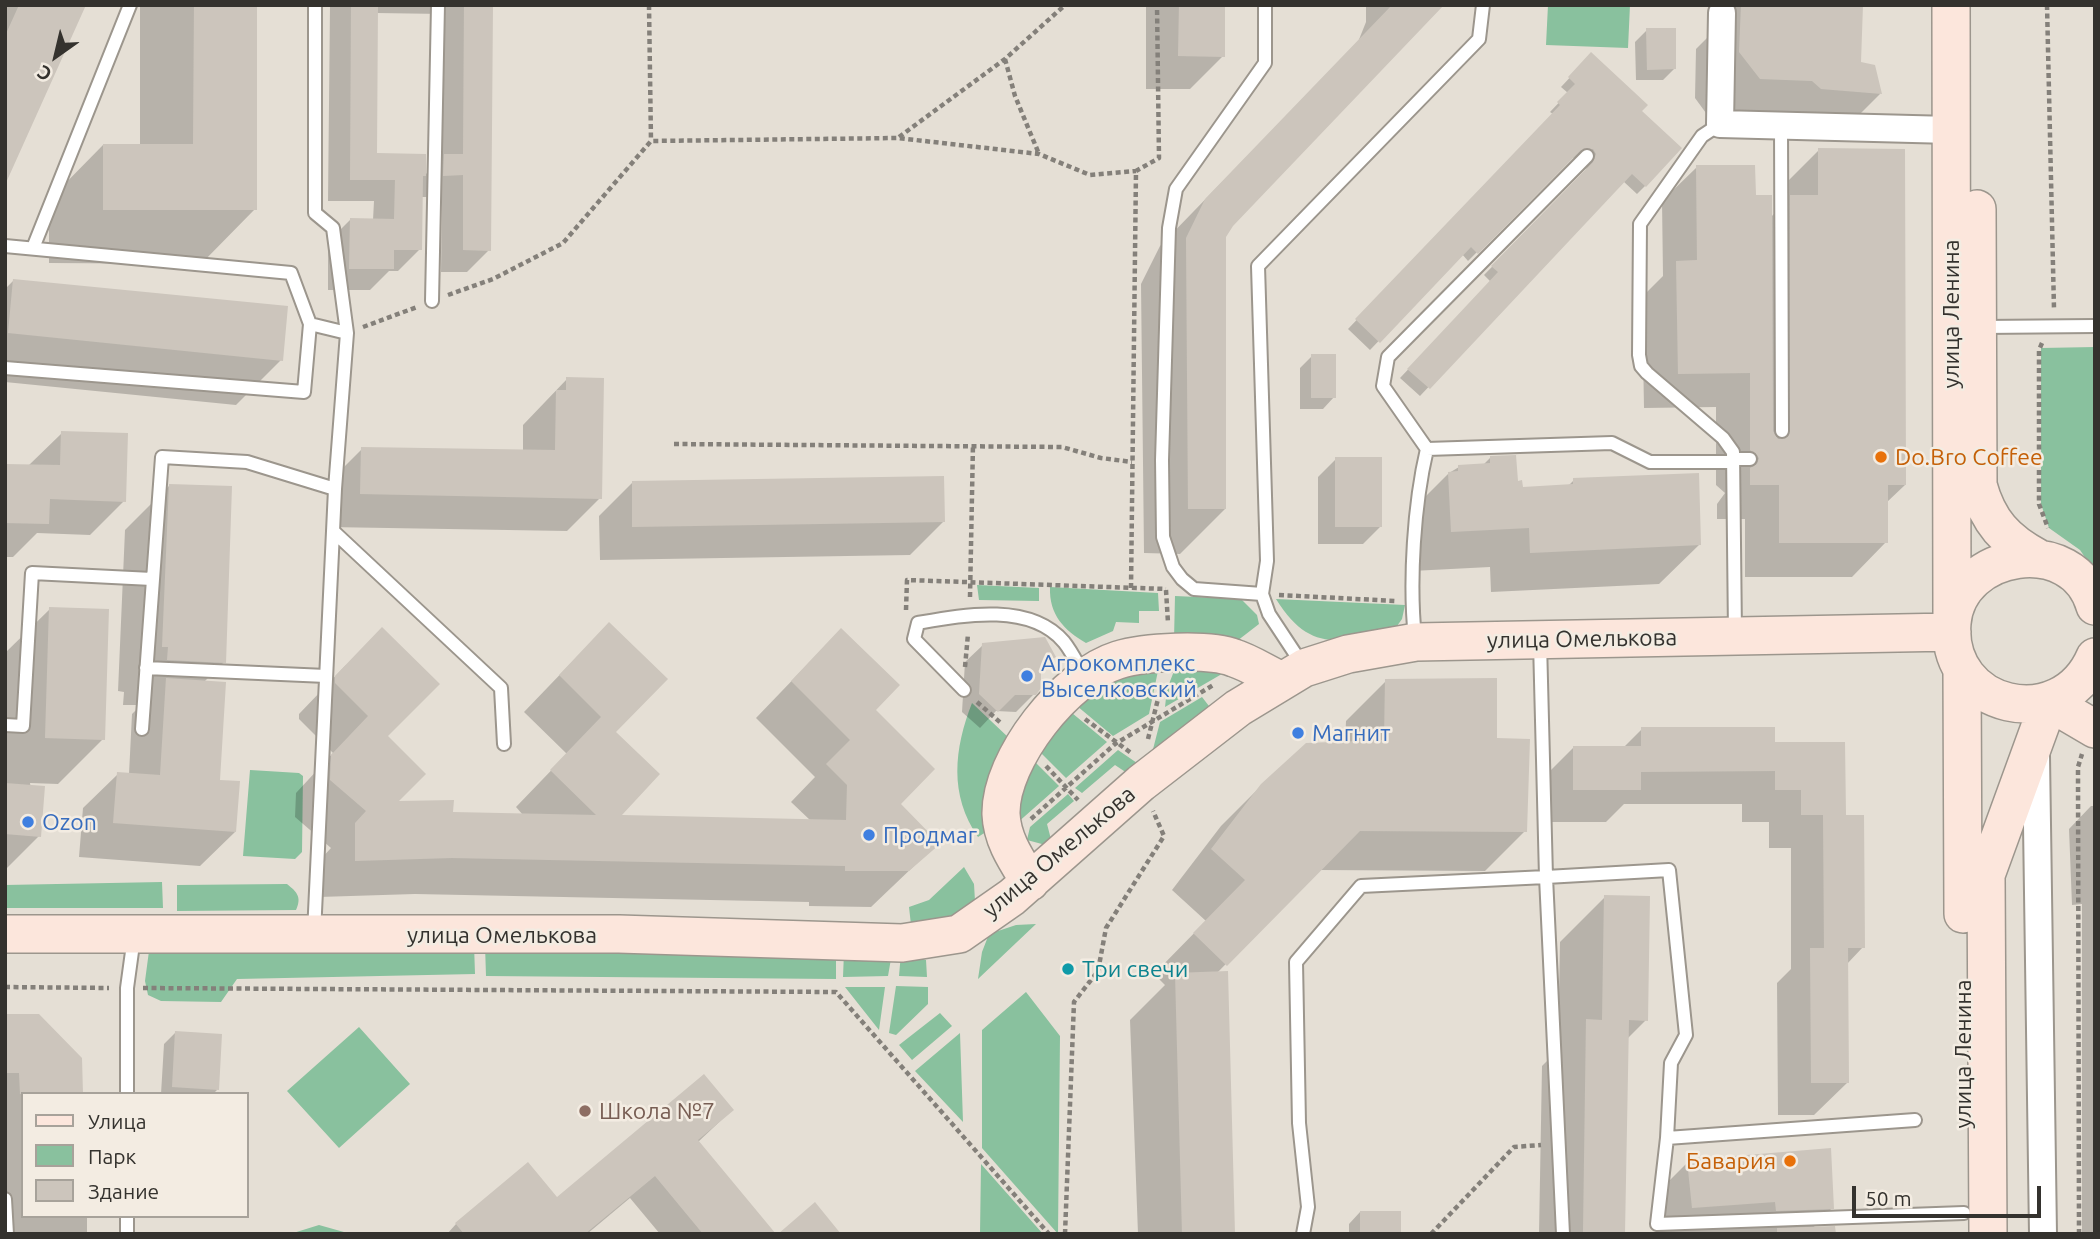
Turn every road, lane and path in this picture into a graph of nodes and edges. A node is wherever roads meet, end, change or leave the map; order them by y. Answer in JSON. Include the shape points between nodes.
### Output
{"nodes":[{"id":1,"x":130,"y":5,"type":"edge"},
{"id":2,"x":315,"y":5,"type":"edge"},
{"id":3,"x":438,"y":5,"type":"edge"},
{"id":4,"x":649,"y":5,"type":"edge"},
{"id":5,"x":1065,"y":5,"type":"edge"},
{"id":6,"x":1157,"y":5,"type":"edge"},
{"id":7,"x":1265,"y":5,"type":"edge"},
{"id":8,"x":1482,"y":5,"type":"edge"},
{"id":9,"x":1951,"y":5,"type":"edge"},
{"id":10,"x":1974,"y":5,"type":"edge"},
{"id":11,"x":2048,"y":5,"type":"edge"},
{"id":12,"x":1722,"y":13,"type":"dead end"},
{"id":13,"x":1005,"y":59,"type":"junction"},
{"id":14,"x":1720,"y":124,"type":"junction"},
{"id":15,"x":1781,"y":126,"type":"junction"},
{"id":16,"x":1951,"y":130,"type":"junction"},
{"id":17,"x":898,"y":138,"type":"junction"},
{"id":18,"x":651,"y":141,"type":"junction"},
{"id":19,"x":1040,"y":154,"type":"junction"},
{"id":20,"x":1587,"y":156,"type":"dead end"},
{"id":21,"x":1136,"y":171,"type":"junction"},
{"id":22,"x":5,"y":246,"type":"edge"},
{"id":23,"x":33,"y":248,"type":"junction"},
{"id":24,"x":432,"y":301,"type":"junction"},
{"id":25,"x":310,"y":324,"type":"junction"},
{"id":26,"x":1978,"y":327,"type":"junction"},
{"id":27,"x":2049,"y":327,"type":"junction"},
{"id":28,"x":2095,"y":327,"type":"edge"},
{"id":29,"x":347,"y":333,"type":"junction"},
{"id":30,"x":5,"y":368,"type":"edge"},
{"id":31,"x":1782,"y":430,"type":"dead end"},
{"id":32,"x":674,"y":444,"type":"dead end"},
{"id":33,"x":973,"y":444,"type":"junction"},
{"id":34,"x":1427,"y":449,"type":"junction"},
{"id":35,"x":1750,"y":459,"type":"dead end"},
{"id":36,"x":1734,"y":460,"type":"junction"},
{"id":37,"x":1132,"y":462,"type":"junction"},
{"id":38,"x":335,"y":489,"type":"junction"},
{"id":39,"x":333,"y":531,"type":"junction"},
{"id":40,"x":2048,"y":547,"type":"junction"},
{"id":41,"x":152,"y":579,"type":"junction"},
{"id":42,"x":908,"y":580,"type":"dead end"},
{"id":43,"x":971,"y":580,"type":"junction"},
{"id":44,"x":1131,"y":588,"type":"junction"},
{"id":45,"x":1194,"y":589,"type":"junction"},
{"id":46,"x":1262,"y":594,"type":"junction"},
{"id":47,"x":1411,"y":602,"type":"junction"},
{"id":48,"x":2095,"y":606,"type":"edge"},
{"id":49,"x":969,"y":614,"type":"junction"},
{"id":50,"x":1952,"y":627,"type":"junction"},
{"id":51,"x":1735,"y":636,"type":"junction"},
{"id":52,"x":1540,"y":640,"type":"junction"},
{"id":53,"x":1416,"y":642,"type":"junction"},
{"id":54,"x":2095,"y":657,"type":"edge"},
{"id":55,"x":1248,"y":665,"type":"junction"},
{"id":56,"x":146,"y":668,"type":"junction"},
{"id":57,"x":1962,"y":669,"type":"junction"},
{"id":58,"x":1293,"y":675,"type":"junction"},
{"id":59,"x":326,"y":676,"type":"junction"},
{"id":60,"x":1074,"y":689,"type":"junction"},
{"id":61,"x":964,"y":690,"type":"joint"},
{"id":62,"x":2049,"y":702,"type":"junction"},
{"id":63,"x":5,"y":724,"type":"edge"},
{"id":64,"x":2093,"y":728,"type":"edge"},
{"id":65,"x":142,"y":729,"type":"dead end"},
{"id":66,"x":503,"y":744,"type":"dead end"},
{"id":67,"x":1115,"y":744,"type":"junction"},
{"id":68,"x":2036,"y":746,"type":"junction"},
{"id":69,"x":1138,"y":769,"type":"junction"},
{"id":70,"x":1008,"y":847,"type":"junction"},
{"id":71,"x":1975,"y":874,"type":"junction"},
{"id":72,"x":1546,"y":877,"type":"junction"},
{"id":73,"x":1030,"y":882,"type":"junction"},
{"id":74,"x":5,"y":934,"type":"edge"},
{"id":75,"x":135,"y":935,"type":"junction"},
{"id":76,"x":314,"y":936,"type":"junction"},
{"id":77,"x":5,"y":987,"type":"edge"},
{"id":78,"x":127,"y":988,"type":"junction"},
{"id":79,"x":127,"y":1092,"type":"edge"},
{"id":80,"x":1915,"y":1120,"type":"dead end"},
{"id":81,"x":1667,"y":1138,"type":"junction"},
{"id":82,"x":1559,"y":1145,"type":"junction"},
{"id":83,"x":5,"y":1199,"type":"edge"},
{"id":84,"x":1765,"y":1219,"type":"junction"},
{"id":85,"x":1972,"y":1227,"type":"edge"},
{"id":86,"x":1657,"y":1229,"type":"edge"},
{"id":87,"x":7,"y":1234,"type":"edge"},
{"id":88,"x":1049,"y":1234,"type":"edge"},
{"id":89,"x":1065,"y":1234,"type":"edge"},
{"id":90,"x":1303,"y":1234,"type":"edge"},
{"id":91,"x":1431,"y":1234,"type":"edge"},
{"id":92,"x":1563,"y":1234,"type":"edge"},
{"id":93,"x":1765,"y":1234,"type":"edge"},
{"id":94,"x":2043,"y":1234,"type":"edge"},
{"id":95,"x":2079,"y":1234,"type":"edge"}],
"edges":[{"from":1,"to":23,"type":"lane"},
{"from":2,"to":29,"type":"lane","via":[[315,213],[333,228]]},
{"from":3,"to":24,"type":"lane"},
{"from":4,"to":18,"type":"path"},
{"from":5,"to":13,"type":"path"},
{"from":6,"to":21,"type":"path","via":[[1159,158]]},
{"from":7,"to":45,"type":"lane","via":[[1265,63],[1175,189],[1169,228],[1163,537],[1173,567]]},
{"from":8,"to":46,"type":"lane","via":[[1479,39],[1258,266],[1267,561]]},
{"from":9,"to":16,"type":"street","name":"улица Ленина"},
{"from":10,"to":26,"type":"street","name":"улица Ленина"},
{"from":11,"to":27,"type":"path","via":[[2054,315]]},
{"from":12,"to":14,"type":"street"},
{"from":13,"to":17,"type":"path"},
{"from":13,"to":19,"type":"path"},
{"from":14,"to":15,"type":"street"},
{"from":14,"to":36,"type":"lane","via":[[1702,136],[1640,224],[1639,355],[1647,373],[1730,444]]},
{"from":15,"to":16,"type":"street"},
{"from":15,"to":31,"type":"lane"},
{"from":16,"to":50,"type":"street","name":"улица Ленина"},
{"from":17,"to":18,"type":"path"},
{"from":17,"to":19,"type":"path"},
{"from":18,"to":24,"type":"path","via":[[563,243],[493,279]]},
{"from":19,"to":21,"type":"path","via":[[1090,175]]},
{"from":20,"to":34,"type":"lane","via":[[1388,357],[1383,386]]},
{"from":21,"to":37,"type":"path"},
{"from":22,"to":23,"type":"lane"},
{"from":23,"to":25,"type":"lane","via":[[292,273]]},
{"from":24,"to":29,"type":"path"},
{"from":25,"to":29,"type":"lane"},
{"from":25,"to":30,"type":"lane","via":[[304,392]]},
{"from":26,"to":27,"type":"lane"},
{"from":26,"to":40,"type":"street","name":"улица Ленина","via":[[1978,485],[1985,510],[2016,546]]},
{"from":27,"to":28,"type":"lane"},
{"from":27,"to":40,"type":"path","via":[[2039,350],[2039,504],[2048,528]]},
{"from":29,"to":38,"type":"lane"},
{"from":32,"to":33,"type":"path"},
{"from":33,"to":37,"type":"path","via":[[1062,447]]},
{"from":33,"to":43,"type":"path"},
{"from":34,"to":36,"type":"lane","via":[[1612,443],[1650,463]]},
{"from":34,"to":47,"type":"lane","via":[[1417,488]]},
{"from":35,"to":36,"type":"lane"},
{"from":36,"to":51,"type":"lane"},
{"from":37,"to":44,"type":"path"},
{"from":38,"to":39,"type":"lane"},
{"from":38,"to":41,"type":"lane","via":[[247,462],[162,457]]},
{"from":39,"to":59,"type":"lane"},
{"from":39,"to":66,"type":"lane","via":[[501,688]]},
{"from":40,"to":48,"type":"street","via":[[2061,566],[2080,581]]},
{"from":40,"to":50,"type":"street","via":[[1992,565],[1972,580],[1959,599]]},
{"from":41,"to":56,"type":"lane"},
{"from":41,"to":63,"type":"lane","via":[[32,573],[23,726]]},
{"from":42,"to":43,"type":"path"},
{"from":43,"to":44,"type":"path"},
{"from":43,"to":49,"type":"path"},
{"from":44,"to":45,"type":"path"},
{"from":45,"to":46,"type":"lane"},
{"from":46,"to":47,"type":"path"},
{"from":46,"to":58,"type":"lane"},
{"from":47,"to":53,"type":"lane"},
{"from":49,"to":60,"type":"lane","via":[[1012,617],[1046,627],[1064,643]]},
{"from":49,"to":61,"type":"path"},
{"from":49,"to":61,"type":"lane","via":[[918,624],[914,639]]},
{"from":50,"to":51,"type":"street","name":"улица Омелькова"},
{"from":50,"to":57,"type":"street","name":"улица Ленина"},
{"from":51,"to":52,"type":"street","name":"улица Омелькова"},
{"from":52,"to":53,"type":"street","name":"улица Омелькова"},
{"from":52,"to":72,"type":"lane"},
{"from":53,"to":58,"type":"street","name":"улица Омелькова","via":[[1348,654]]},
{"from":54,"to":62,"type":"street","via":[[2071,690]]},
{"from":55,"to":58,"type":"street"},
{"from":55,"to":60,"type":"street","via":[[1233,657],[1170,652],[1116,660]]},
{"from":55,"to":67,"type":"path"},
{"from":56,"to":59,"type":"lane"},
{"from":56,"to":65,"type":"lane"},
{"from":57,"to":62,"type":"street","via":[[1978,688],[2000,701],[2025,706]]},
{"from":57,"to":71,"type":"street","name":"улица Ленина"},
{"from":58,"to":69,"type":"street","name":"улица Омелькова"},
{"from":59,"to":76,"type":"lane"},
{"from":60,"to":67,"type":"path"},
{"from":60,"to":70,"type":"street","via":[[1032,733],[1006,778],[1001,814]]},
{"from":62,"to":64,"type":"street"},
{"from":62,"to":68,"type":"street"},
{"from":64,"to":95,"type":"path","via":[[2078,767]]},
{"from":67,"to":69,"type":"path"},
{"from":67,"to":70,"type":"path","via":[[1028,822]]},
{"from":68,"to":71,"type":"street"},
{"from":68,"to":94,"type":"street"},
{"from":69,"to":73,"type":"street","name":"улица Омелькова"},
{"from":69,"to":89,"type":"path","via":[[1164,836],[1106,928],[1098,971],[1074,1002]]},
{"from":70,"to":73,"type":"street"},
{"from":71,"to":85,"type":"street","name":"улица Ленина"},
{"from":72,"to":81,"type":"lane","via":[[1669,870],[1686,1035],[1671,1063]]},
{"from":72,"to":82,"type":"lane"},
{"from":72,"to":90,"type":"lane","via":[[1361,886],[1296,962],[1299,1123],[1308,1207]]},
{"from":73,"to":76,"type":"street","name":"улица Омелькова","via":[[959,934],[902,943],[619,934]]},
{"from":74,"to":75,"type":"street","name":"улица Омелькова"},
{"from":75,"to":76,"type":"street","name":"улица Омелькова"},
{"from":75,"to":78,"type":"lane"},
{"from":77,"to":78,"type":"path"},
{"from":78,"to":79,"type":"lane"},
{"from":78,"to":88,"type":"path","via":[[836,992]]},
{"from":80,"to":81,"type":"lane"},
{"from":81,"to":86,"type":"lane"},
{"from":82,"to":91,"type":"path","via":[[1514,1147]]},
{"from":82,"to":92,"type":"lane"},
{"from":83,"to":87,"type":"lane"},
{"from":84,"to":85,"type":"lane"},
{"from":84,"to":86,"type":"lane"},
{"from":84,"to":93,"type":"lane"}]}
